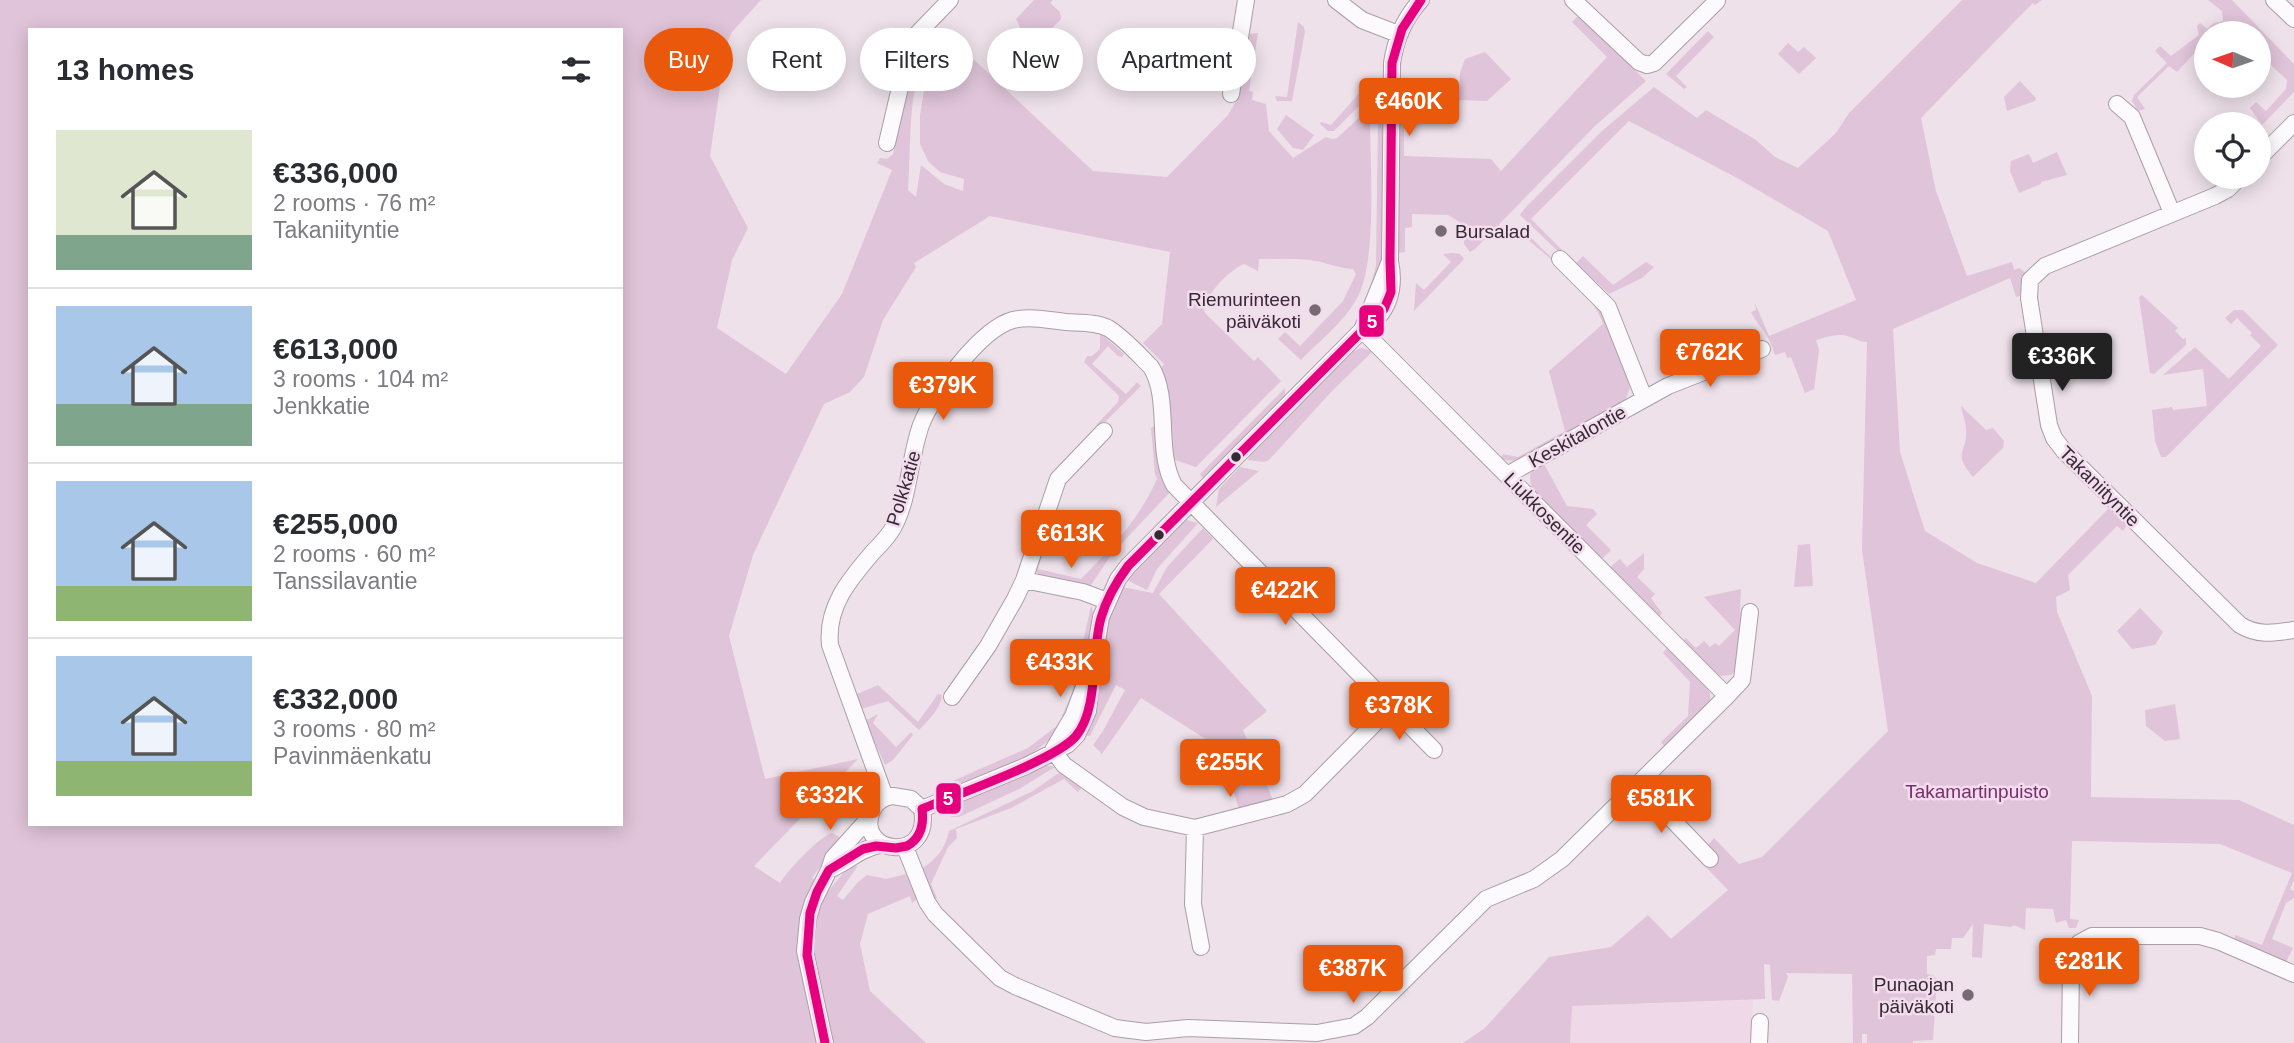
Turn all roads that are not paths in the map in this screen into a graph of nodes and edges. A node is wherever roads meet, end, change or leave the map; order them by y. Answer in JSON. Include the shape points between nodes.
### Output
{"nodes":[{"id":1,"x":950,"y":0,"type":"edge"},
{"id":2,"x":1247,"y":0,"type":"edge"},
{"id":3,"x":1336,"y":0,"type":"edge"},
{"id":4,"x":1421,"y":0,"type":"edge"},
{"id":5,"x":1573,"y":0,"type":"edge"},
{"id":6,"x":2274,"y":0,"type":"edge"},
{"id":7,"x":1717,"y":1,"type":"edge"},
{"id":8,"x":2294,"y":19,"type":"edge"},
{"id":9,"x":1398,"y":34,"type":"junction"},
{"id":10,"x":1231,"y":94,"type":"dead end"},
{"id":11,"x":2117,"y":104,"type":"dead end"},
{"id":12,"x":2294,"y":123,"type":"edge"},
{"id":13,"x":887,"y":143,"type":"dead end"},
{"id":14,"x":2271,"y":146,"type":"edge"},
{"id":15,"x":2226,"y":189,"type":"edge"},
{"id":16,"x":2172,"y":213,"type":"junction"},
{"id":17,"x":1560,"y":259,"type":"dead end"},
{"id":18,"x":1362,"y":330,"type":"junction"},
{"id":19,"x":1762,"y":348,"type":"dead end"},
{"id":20,"x":1644,"y":398,"type":"junction"},
{"id":21,"x":1104,"y":431,"type":"dead end"},
{"id":22,"x":1507,"y":475,"type":"junction"},
{"id":23,"x":1190,"y":503,"type":"junction"},
{"id":24,"x":1024,"y":580,"type":"junction"},
{"id":25,"x":1107,"y":601,"type":"junction"},
{"id":26,"x":1750,"y":612,"type":"dead end"},
{"id":27,"x":2294,"y":630,"type":"edge"},
{"id":28,"x":1727,"y":696,"type":"junction"},
{"id":29,"x":952,"y":697,"type":"dead end"},
{"id":30,"x":1390,"y":708,"type":"junction"},
{"id":31,"x":1053,"y":750,"type":"junction"},
{"id":32,"x":1434,"y":750,"type":"dead end"},
{"id":33,"x":1639,"y":785,"type":"junction"},
{"id":34,"x":885,"y":797,"type":"junction"},
{"id":35,"x":922,"y":809,"type":"junction"},
{"id":36,"x":870,"y":817,"type":"junction"},
{"id":37,"x":1195,"y":828,"type":"junction"},
{"id":38,"x":882,"y":844,"type":"junction"},
{"id":39,"x":905,"y":847,"type":"junction"},
{"id":40,"x":1710,"y":859,"type":"dead end"},
{"id":41,"x":830,"y":870,"type":"junction"},
{"id":42,"x":1201,"y":947,"type":"dead end"},
{"id":43,"x":2294,"y":974,"type":"edge"},
{"id":44,"x":1760,"y":1021,"type":"dead end"},
{"id":45,"x":825,"y":1043,"type":"edge"},
{"id":46,"x":1759,"y":1043,"type":"edge"},
{"id":47,"x":2070,"y":1043,"type":"edge"}],
"edges":[{"from":1,"to":13,"type":"street","via":[[909,46]]},
{"from":2,"to":10,"type":"street"},
{"from":3,"to":9,"type":"street","via":[[1362,20]]},
{"from":4,"to":9,"type":"street"},
{"from":5,"to":7,"type":"street","via":[[1647,65]]},
{"from":6,"to":8,"type":"street"},
{"from":9,"to":18,"type":"street","via":[[1392,63],[1393,277],[1386,307]]},
{"from":11,"to":16,"type":"street","via":[[2132,117]]},
{"from":12,"to":14,"type":"street"},
{"from":15,"to":16,"type":"street","name":"Takaniityntie"},
{"from":16,"to":27,"type":"street","name":"Takaniityntie","via":[[2045,266],[2030,280],[2049,425],[2075,463],[2240,625],[2252,632]]},
{"from":17,"to":20,"type":"street","via":[[1608,307]]},
{"from":18,"to":22,"type":"street","name":"Liukkosentie"},
{"from":18,"to":23,"type":"street"},
{"from":19,"to":20,"type":"street","name":"Keskitalontie"},
{"from":20,"to":22,"type":"street","name":"Keskitalontie"},
{"from":21,"to":24,"type":"street","via":[[1059,479]]},
{"from":22,"to":28,"type":"street","name":"Liukkosentie"},
{"from":23,"to":25,"type":"street","via":[[1128,566]]},
{"from":23,"to":30,"type":"street","name":"Polkkatie"},
{"from":23,"to":34,"type":"street","name":"Polkkatie","via":[[1168,474],[1156,374],[1107,328],[1030,318],[999,325],[978,342],[927,412],[893,528],[850,579],[837,600],[828,631]]},
{"from":24,"to":25,"type":"street"},
{"from":24,"to":29,"type":"street","via":[[988,646]]},
{"from":25,"to":31,"type":"street","via":[[1084,724],[1067,745]]},
{"from":26,"to":28,"type":"street","via":[[1742,680]]},
{"from":28,"to":33,"type":"street"},
{"from":30,"to":32,"type":"street","name":"Polkkatie"},
{"from":30,"to":37,"type":"street","via":[[1306,794],[1287,804]]},
{"from":31,"to":35,"type":"street","via":[[1026,766]]},
{"from":31,"to":37,"type":"street","via":[[1064,765],[1123,807],[1144,817]]},
{"from":33,"to":39,"type":"street","via":[[1555,865],[1486,899],[1367,1017],[1354,1026],[1317,1033],[1188,1028],[1131,1031],[1015,986],[1000,978],[935,914]]},
{"from":33,"to":40,"type":"street"},
{"from":34,"to":35,"type":"street","via":[[903,796]]},
{"from":34,"to":36,"type":"street"},
{"from":35,"to":39,"type":"street","via":[[918,837]]},
{"from":36,"to":38,"type":"street","via":[[872,831]]},
{"from":36,"to":41,"type":"street","via":[[832,858]]},
{"from":37,"to":42,"type":"street","via":[[1193,904]]},
{"from":38,"to":39,"type":"street"},
{"from":38,"to":41,"type":"street","via":[[867,847]]},
{"from":41,"to":45,"type":"street","via":[[813,902],[806,943]]},
{"from":43,"to":47,"type":"street","via":[[2200,936],[2092,936],[2079,943],[2071,964]]},
{"from":44,"to":46,"type":"street"}]}
